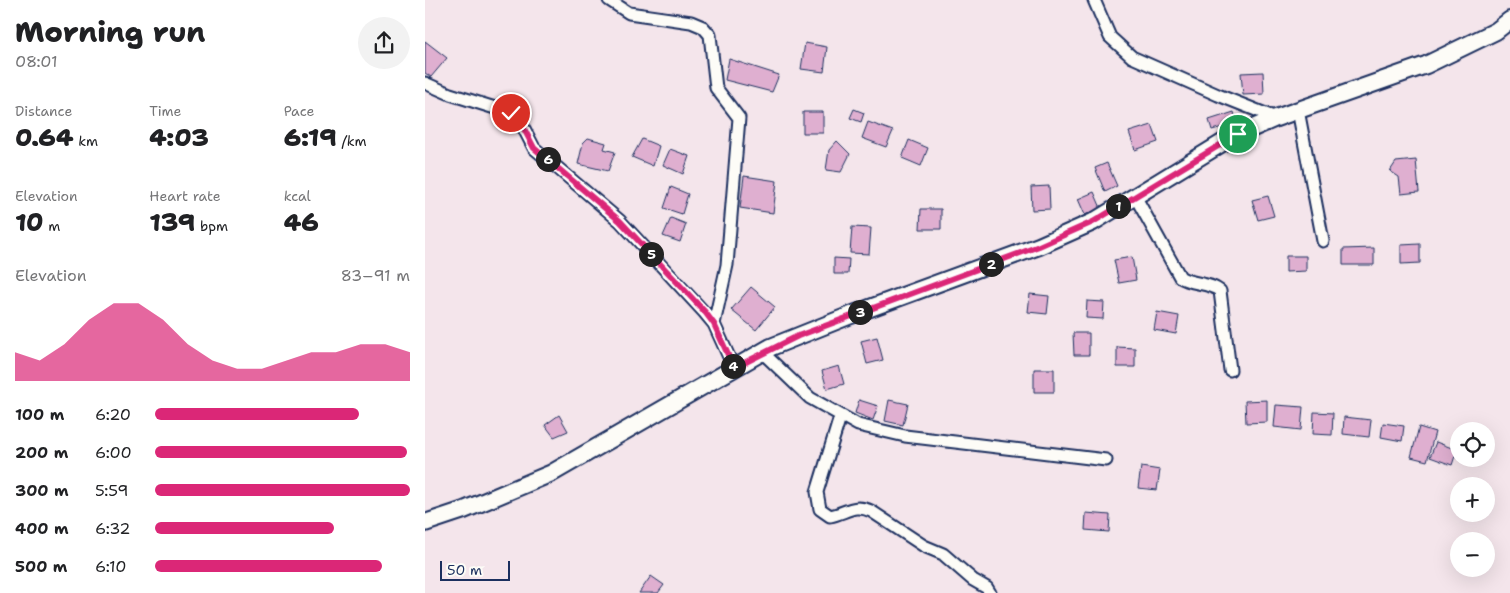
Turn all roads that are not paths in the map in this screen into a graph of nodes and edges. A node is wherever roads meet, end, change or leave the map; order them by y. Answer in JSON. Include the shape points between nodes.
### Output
{"nodes":[{"id":1,"x":609,"y":0,"type":"edge"},
{"id":2,"x":1094,"y":0,"type":"edge"},
{"id":3,"x":1510,"y":20,"type":"edge"},
{"id":4,"x":425,"y":83,"type":"edge"},
{"id":5,"x":1298,"y":110,"type":"junction"},
{"id":6,"x":1276,"y":118,"type":"junction"},
{"id":7,"x":1135,"y":196,"type":"junction"},
{"id":8,"x":1323,"y":241,"type":"dead end"},
{"id":9,"x":714,"y":324,"type":"junction"},
{"id":10,"x":762,"y":352,"type":"junction"},
{"id":11,"x":734,"y":368,"type":"junction"},
{"id":12,"x":1230,"y":370,"type":"dead end"},
{"id":13,"x":840,"y":417,"type":"junction"},
{"id":14,"x":1106,"y":460,"type":"dead end"},
{"id":15,"x":425,"y":523,"type":"edge"},
{"id":16,"x":990,"y":593,"type":"edge"}],
"edges":[{"from":1,"to":9,"type":"street","via":[[629,13],[691,22],[703,27],[710,35],[716,88],[739,118],[727,265]]},
{"from":2,"to":6,"type":"street","via":[[1109,37],[1132,57]]},
{"from":3,"to":5,"type":"street","via":[[1479,40],[1426,64]]},
{"from":4,"to":9,"type":"street","via":[[511,113],[517,118],[534,148],[620,221]]},
{"from":5,"to":6,"type":"street"},
{"from":5,"to":8,"type":"street"},
{"from":6,"to":7,"type":"street","via":[[1232,137]]},
{"from":7,"to":10,"type":"street","via":[[1093,222],[1039,246],[851,315]]},
{"from":7,"to":12,"type":"street","via":[[1180,277],[1220,291]]},
{"from":9,"to":11,"type":"street"},
{"from":10,"to":11,"type":"street"},
{"from":10,"to":13,"type":"street","via":[[810,398]]},
{"from":11,"to":15,"type":"street","via":[[552,473]]},
{"from":13,"to":14,"type":"street","via":[[858,425],[905,436]]},
{"from":13,"to":16,"type":"street","via":[[817,492],[820,509],[830,516],[849,508],[871,511],[924,546],[943,554]]}]}
